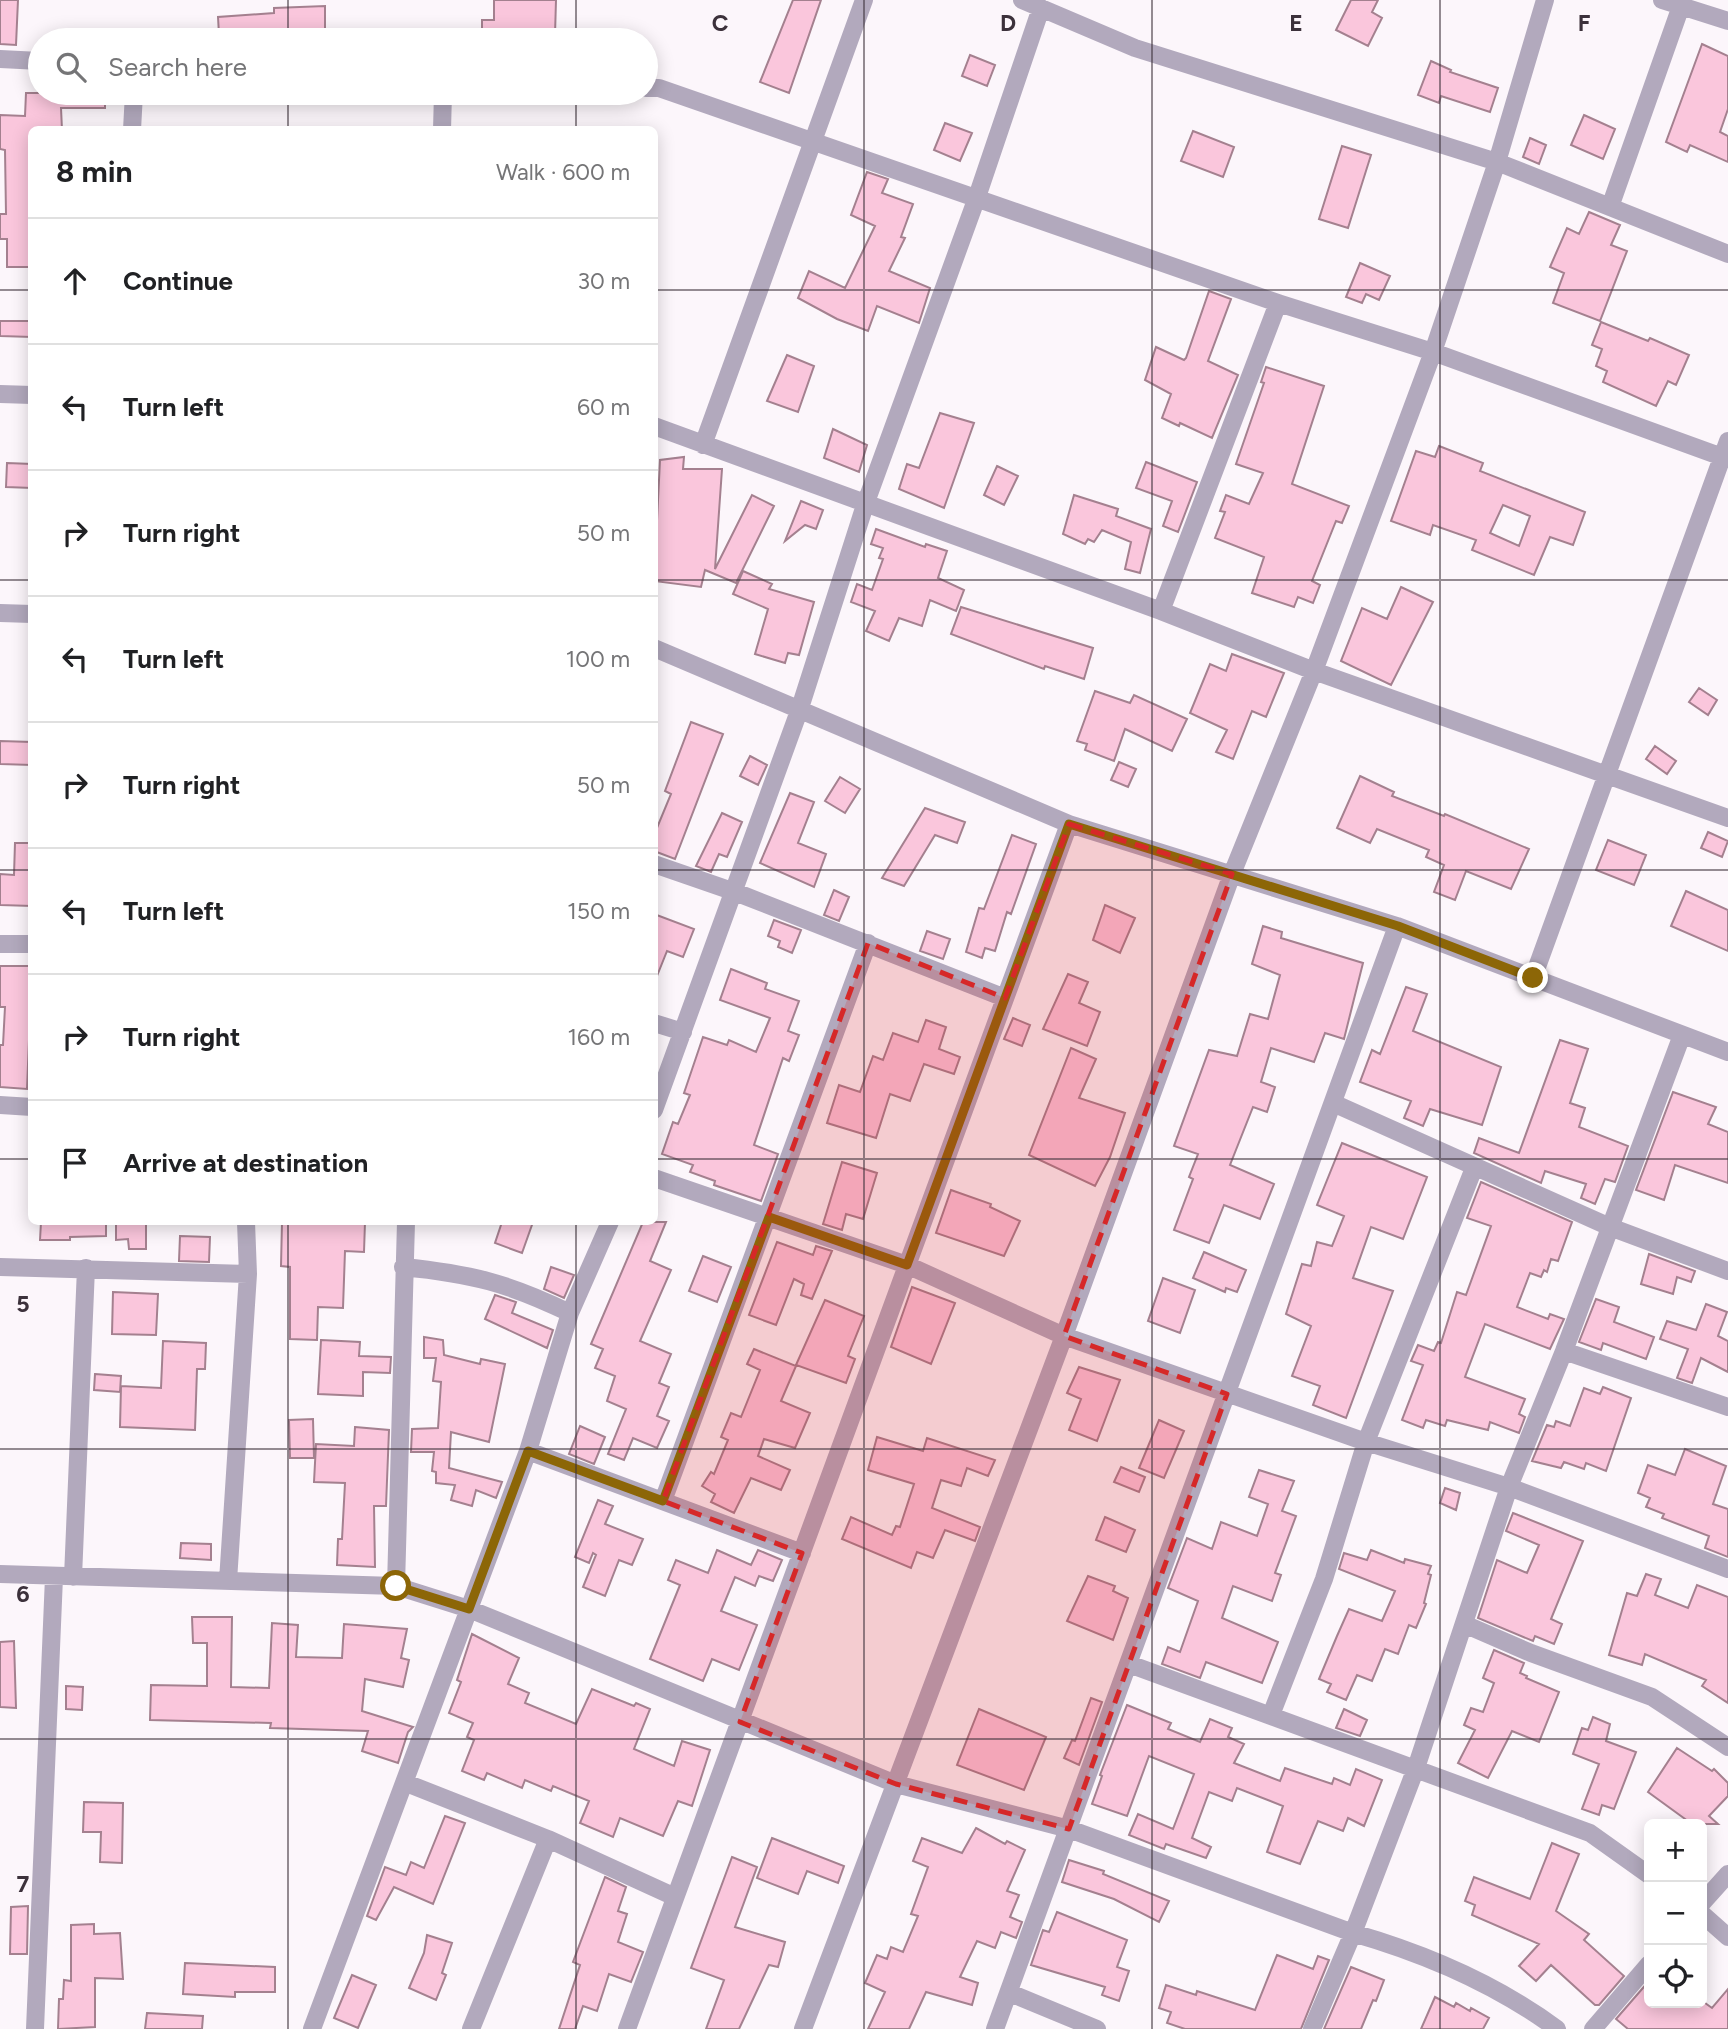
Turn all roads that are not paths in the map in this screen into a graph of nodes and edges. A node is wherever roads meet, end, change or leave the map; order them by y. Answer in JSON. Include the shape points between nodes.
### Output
{"nodes":[{"id":1,"x":864,"y":0,"type":"edge"},
{"id":2,"x":1022,"y":0,"type":"edge"},
{"id":3,"x":1545,"y":0,"type":"edge"},
{"id":4,"x":1662,"y":0,"type":"edge"},
{"id":5,"x":1681,"y":6,"type":"junction"},
{"id":6,"x":1041,"y":8,"type":"junction"},
{"id":7,"x":1728,"y":21,"type":"edge"},
{"id":8,"x":0,"y":59,"type":"edge"},
{"id":9,"x":28,"y":60,"type":"edge"},
{"id":10,"x":658,"y":88,"type":"edge"},
{"id":11,"x":133,"y":105,"type":"edge"},
{"id":12,"x":443,"y":105,"type":"edge"},
{"id":13,"x":132,"y":126,"type":"edge"},
{"id":14,"x":442,"y":126,"type":"edge"},
{"id":15,"x":812,"y":142,"type":"junction"},
{"id":16,"x":1497,"y":162,"type":"junction"},
{"id":17,"x":976,"y":200,"type":"junction"},
{"id":18,"x":1611,"y":207,"type":"junction"},
{"id":19,"x":1728,"y":254,"type":"edge"},
{"id":20,"x":1278,"y":303,"type":"junction"},
{"id":21,"x":1433,"y":352,"type":"junction"},
{"id":22,"x":0,"y":394,"type":"edge"},
{"id":23,"x":28,"y":395,"type":"edge"},
{"id":24,"x":658,"y":428,"type":"edge"},
{"id":25,"x":703,"y":445,"type":"junction"},
{"id":26,"x":1726,"y":452,"type":"edge"},
{"id":27,"x":865,"y":505,"type":"junction"},
{"id":28,"x":1161,"y":611,"type":"junction"},
{"id":29,"x":0,"y":613,"type":"edge"},
{"id":30,"x":28,"y":614,"type":"edge"},
{"id":31,"x":658,"y":650,"type":"edge"},
{"id":32,"x":1314,"y":671,"type":"junction"},
{"id":33,"x":799,"y":711,"type":"junction"},
{"id":34,"x":1607,"y":774,"type":"junction"},
{"id":35,"x":1728,"y":818,"type":"edge"},
{"id":36,"x":1069,"y":824,"type":"junction"},
{"id":37,"x":658,"y":865,"type":"edge"},
{"id":38,"x":1232,"y":874,"type":"junction"},
{"id":39,"x":735,"y":892,"type":"junction"},
{"id":40,"x":1398,"y":926,"type":"junction"},
{"id":41,"x":868,"y":943,"type":"junction"},
{"id":42,"x":0,"y":944,"type":"edge"},
{"id":43,"x":28,"y":944,"type":"edge"},
{"id":44,"x":1533,"y":978,"type":"junction"},
{"id":45,"x":1005,"y":998,"type":"junction"},
{"id":46,"x":658,"y":1024,"type":"edge"},
{"id":47,"x":683,"y":1032,"type":"junction"},
{"id":48,"x":1682,"y":1035,"type":"junction"},
{"id":49,"x":1728,"y":1052,"type":"edge"},
{"id":50,"x":658,"y":1099,"type":"edge"},
{"id":51,"x":1333,"y":1103,"type":"junction"},
{"id":52,"x":0,"y":1105,"type":"edge"},
{"id":53,"x":28,"y":1107,"type":"edge"},
{"id":54,"x":1474,"y":1168,"type":"junction"},
{"id":55,"x":658,"y":1179,"type":"edge"},
{"id":56,"x":769,"y":1217,"type":"junction"},
{"id":57,"x":246,"y":1225,"type":"edge"},
{"id":58,"x":406,"y":1225,"type":"edge"},
{"id":59,"x":609,"y":1225,"type":"edge"},
{"id":60,"x":1610,"y":1227,"type":"junction"},
{"id":61,"x":907,"y":1265,"type":"junction"},
{"id":62,"x":0,"y":1267,"type":"edge"},
{"id":63,"x":404,"y":1267,"type":"junction"},
{"id":64,"x":86,"y":1268,"type":"junction"},
{"id":65,"x":1728,"y":1271,"type":"edge"},
{"id":66,"x":248,"y":1274,"type":"junction"},
{"id":67,"x":570,"y":1313,"type":"junction"},
{"id":68,"x":1064,"y":1336,"type":"junction"},
{"id":69,"x":1564,"y":1351,"type":"junction"},
{"id":70,"x":1227,"y":1394,"type":"junction"},
{"id":71,"x":1728,"y":1407,"type":"edge"},
{"id":72,"x":1366,"y":1442,"type":"junction"},
{"id":73,"x":528,"y":1451,"type":"junction"},
{"id":74,"x":1509,"y":1487,"type":"junction"},
{"id":75,"x":663,"y":1501,"type":"junction"},
{"id":76,"x":802,"y":1553,"type":"junction"},
{"id":77,"x":1728,"y":1569,"type":"edge"},
{"id":78,"x":0,"y":1574,"type":"edge"},
{"id":79,"x":54,"y":1577,"type":"junction"},
{"id":80,"x":73,"y":1577,"type":"junction"},
{"id":81,"x":228,"y":1581,"type":"junction"},
{"id":82,"x":396,"y":1586,"type":"junction"},
{"id":83,"x":469,"y":1609,"type":"junction"},
{"id":84,"x":1464,"y":1624,"type":"junction"},
{"id":85,"x":1129,"y":1664,"type":"junction"},
{"id":86,"x":1271,"y":1715,"type":"junction"},
{"id":87,"x":740,"y":1723,"type":"junction"},
{"id":88,"x":1728,"y":1747,"type":"edge"},
{"id":89,"x":1416,"y":1768,"type":"junction"},
{"id":90,"x":406,"y":1783,"type":"junction"},
{"id":91,"x":896,"y":1784,"type":"junction"},
{"id":92,"x":1069,"y":1829,"type":"junction"},
{"id":93,"x":548,"y":1839,"type":"junction"},
{"id":94,"x":1644,"y":1871,"type":"edge"},
{"id":95,"x":1728,"y":1874,"type":"edge"},
{"id":96,"x":676,"y":1897,"type":"junction"},
{"id":97,"x":1707,"y":1897,"type":"edge"},
{"id":98,"x":1707,"y":1918,"type":"edge"},
{"id":99,"x":1353,"y":1933,"type":"junction"},
{"id":100,"x":1728,"y":1937,"type":"edge"},
{"id":101,"x":1644,"y":1970,"type":"edge"},
{"id":102,"x":1010,"y":1993,"type":"junction"},
{"id":103,"x":35,"y":2029,"type":"edge"},
{"id":104,"x":312,"y":2029,"type":"edge"},
{"id":105,"x":471,"y":2029,"type":"edge"},
{"id":106,"x":627,"y":2029,"type":"edge"},
{"id":107,"x":803,"y":2029,"type":"edge"},
{"id":108,"x":995,"y":2029,"type":"edge"},
{"id":109,"x":1097,"y":2029,"type":"edge"},
{"id":110,"x":1312,"y":2029,"type":"edge"},
{"id":111,"x":1557,"y":2029,"type":"edge"},
{"id":112,"x":1593,"y":2029,"type":"edge"}],
"edges":[{"from":1,"to":15,"type":"street"},
{"from":2,"to":6,"type":"street"},
{"from":3,"to":16,"type":"street"},
{"from":4,"to":5,"type":"street"},
{"from":5,"to":7,"type":"street"},
{"from":5,"to":18,"type":"street"},
{"from":6,"to":16,"type":"street","via":[[1135,48]]},
{"from":6,"to":17,"type":"street"},
{"from":8,"to":9,"type":"street"},
{"from":10,"to":15,"type":"street"},
{"from":11,"to":13,"type":"street"},
{"from":12,"to":14,"type":"street"},
{"from":15,"to":17,"type":"street"},
{"from":15,"to":25,"type":"street"},
{"from":16,"to":18,"type":"street"},
{"from":16,"to":21,"type":"street"},
{"from":17,"to":20,"type":"street"},
{"from":17,"to":27,"type":"street"},
{"from":18,"to":19,"type":"street"},
{"from":20,"to":21,"type":"street"},
{"from":20,"to":28,"type":"street"},
{"from":21,"to":26,"type":"street"},
{"from":21,"to":32,"type":"street"},
{"from":22,"to":23,"type":"street"},
{"from":24,"to":25,"type":"street"},
{"from":25,"to":27,"type":"street"},
{"from":26,"to":34,"type":"street"},
{"from":27,"to":28,"type":"street"},
{"from":27,"to":33,"type":"street"},
{"from":28,"to":32,"type":"street"},
{"from":29,"to":30,"type":"street"},
{"from":31,"to":33,"type":"street"},
{"from":32,"to":34,"type":"street"},
{"from":32,"to":38,"type":"street"},
{"from":33,"to":36,"type":"street"},
{"from":33,"to":39,"type":"street"},
{"from":34,"to":35,"type":"street"},
{"from":34,"to":44,"type":"street"},
{"from":36,"to":38,"type":"street"},
{"from":36,"to":45,"type":"street"},
{"from":37,"to":39,"type":"street"},
{"from":38,"to":40,"type":"street"},
{"from":38,"to":68,"type":"street"},
{"from":39,"to":41,"type":"street"},
{"from":39,"to":47,"type":"street"},
{"from":40,"to":44,"type":"street"},
{"from":40,"to":51,"type":"street"},
{"from":41,"to":45,"type":"street"},
{"from":41,"to":56,"type":"street"},
{"from":42,"to":43,"type":"street"},
{"from":44,"to":48,"type":"street"},
{"from":45,"to":61,"type":"street"},
{"from":46,"to":47,"type":"street"},
{"from":47,"to":50,"type":"street"},
{"from":48,"to":49,"type":"street"},
{"from":48,"to":60,"type":"street"},
{"from":51,"to":54,"type":"street"},
{"from":51,"to":70,"type":"street"},
{"from":52,"to":53,"type":"street"},
{"from":54,"to":60,"type":"street"},
{"from":54,"to":72,"type":"street"},
{"from":55,"to":56,"type":"street"},
{"from":56,"to":61,"type":"street"},
{"from":56,"to":75,"type":"street"},
{"from":57,"to":66,"type":"street"},
{"from":58,"to":63,"type":"street"},
{"from":59,"to":67,"type":"street"},
{"from":60,"to":65,"type":"street"},
{"from":60,"to":69,"type":"street"},
{"from":61,"to":68,"type":"street"},
{"from":61,"to":76,"type":"street"},
{"from":62,"to":64,"type":"street"},
{"from":63,"to":67,"type":"street","via":[[462,1273],[518,1288]]},
{"from":63,"to":82,"type":"street"},
{"from":64,"to":66,"type":"street"},
{"from":64,"to":80,"type":"street"},
{"from":66,"to":81,"type":"street"},
{"from":67,"to":73,"type":"street"},
{"from":68,"to":70,"type":"street"},
{"from":68,"to":91,"type":"street"},
{"from":69,"to":71,"type":"street"},
{"from":69,"to":74,"type":"street"},
{"from":70,"to":72,"type":"street"},
{"from":70,"to":85,"type":"street"},
{"from":72,"to":74,"type":"street"},
{"from":72,"to":86,"type":"street","via":[[1324,1578]]},
{"from":73,"to":75,"type":"street"},
{"from":73,"to":83,"type":"street"},
{"from":74,"to":77,"type":"street"},
{"from":74,"to":84,"type":"street"},
{"from":75,"to":76,"type":"street"},
{"from":76,"to":87,"type":"street"},
{"from":78,"to":79,"type":"street"},
{"from":79,"to":80,"type":"street"},
{"from":79,"to":103,"type":"street"},
{"from":80,"to":81,"type":"street"},
{"from":81,"to":82,"type":"street"},
{"from":82,"to":83,"type":"street"},
{"from":83,"to":87,"type":"street"},
{"from":83,"to":90,"type":"street"},
{"from":84,"to":88,"type":"street","via":[[1652,1697]]},
{"from":84,"to":89,"type":"street"},
{"from":85,"to":86,"type":"street"},
{"from":85,"to":92,"type":"street"},
{"from":86,"to":89,"type":"street"},
{"from":87,"to":91,"type":"street"},
{"from":87,"to":96,"type":"street"},
{"from":89,"to":94,"type":"street","via":[[1590,1833]]},
{"from":89,"to":99,"type":"street"},
{"from":90,"to":93,"type":"street"},
{"from":90,"to":104,"type":"street"},
{"from":91,"to":92,"type":"street"},
{"from":91,"to":107,"type":"street"},
{"from":92,"to":99,"type":"street"},
{"from":92,"to":102,"type":"street"},
{"from":93,"to":96,"type":"street"},
{"from":93,"to":105,"type":"street"},
{"from":95,"to":97,"type":"street"},
{"from":96,"to":106,"type":"street"},
{"from":98,"to":100,"type":"street"},
{"from":99,"to":110,"type":"street"},
{"from":99,"to":111,"type":"street","via":[[1397,1945],[1464,1973]]},
{"from":101,"to":112,"type":"street"},
{"from":102,"to":108,"type":"street"},
{"from":102,"to":109,"type":"street"}]}
